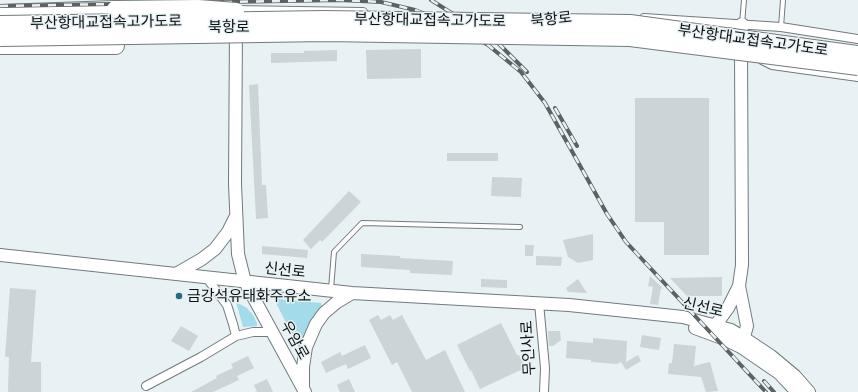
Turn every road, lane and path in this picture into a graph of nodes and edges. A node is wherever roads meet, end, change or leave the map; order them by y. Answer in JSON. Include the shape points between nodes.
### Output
{"nodes":[{"id":1,"x":744,"y":0,"type":"edge"},
{"id":2,"x":783,"y":0,"type":"edge"},
{"id":3,"x":236,"y":10,"type":"junction"},
{"id":4,"x":0,"y":12,"type":"edge"},
{"id":5,"x":0,"y":17,"type":"edge"},
{"id":6,"x":0,"y":24,"type":"edge"},
{"id":7,"x":742,"y":24,"type":"junction"},
{"id":8,"x":324,"y":26,"type":"junction"},
{"id":9,"x":781,"y":27,"type":"junction"},
{"id":10,"x":0,"y":38,"type":"edge"},
{"id":11,"x":858,"y":39,"type":"edge"},
{"id":12,"x":0,"y":41,"type":"edge"},
{"id":13,"x":236,"y":41,"type":"junction"},
{"id":14,"x":0,"y":46,"type":"edge"},
{"id":15,"x":741,"y":48,"type":"junction"},
{"id":16,"x":858,"y":54,"type":"edge"},
{"id":17,"x":858,"y":67,"type":"edge"},
{"id":18,"x":858,"y":77,"type":"edge"},
{"id":19,"x":236,"y":217,"type":"junction"},
{"id":20,"x":520,"y":227,"type":"dead end"},
{"id":21,"x":0,"y":255,"type":"edge"},
{"id":22,"x":176,"y":274,"type":"junction"},
{"id":23,"x":206,"y":277,"type":"junction"},
{"id":24,"x":245,"y":282,"type":"junction"},
{"id":25,"x":739,"y":286,"type":"junction"},
{"id":26,"x":331,"y":291,"type":"junction"},
{"id":27,"x":352,"y":293,"type":"junction"},
{"id":28,"x":539,"y":303,"type":"junction"},
{"id":29,"x":568,"y":305,"type":"junction"},
{"id":30,"x":715,"y":326,"type":"junction"},
{"id":31,"x":272,"y":332,"type":"junction"},
{"id":32,"x":236,"y":336,"type":"junction"},
{"id":33,"x":743,"y":342,"type":"junction"},
{"id":34,"x":146,"y":386,"type":"dead end"},
{"id":35,"x":304,"y":390,"type":"edge"},
{"id":36,"x":544,"y":392,"type":"edge"},
{"id":37,"x":798,"y":392,"type":"edge"},
{"id":38,"x":809,"y":392,"type":"edge"}],
"edges":[{"from":1,"to":7,"type":"lane"},
{"from":2,"to":9,"type":"lane"},
{"from":3,"to":5,"type":"street","name":"북항로"},
{"from":3,"to":7,"type":"street","name":"북항로","via":[[623,16]]},
{"from":3,"to":13,"type":"main road","name":"우암로"},
{"from":4,"to":8,"type":"highway","bridge":true,"via":[[198,8]]},
{"from":6,"to":8,"type":"highway","name":"부산항대교접속고가도로","bridge":true},
{"from":7,"to":9,"type":"street","name":"북항로"},
{"from":7,"to":15,"type":"main road"},
{"from":8,"to":10,"type":"highway","name":"부산항대교접속고가도로","bridge":true},
{"from":8,"to":14,"type":"highway","bridge":true,"via":[[251,44]]},
{"from":8,"to":16,"type":"highway","name":"부산항대교접속고가도로","bridge":true,"via":[[630,23]]},
{"from":8,"to":17,"type":"highway","name":"부산항대교접속고가도로","bridge":true,"via":[[630,38]]},
{"from":9,"to":11,"type":"street","name":"북항로"},
{"from":12,"to":13,"type":"street","name":"북항로"},
{"from":13,"to":15,"type":"street","name":"북항로","via":[[466,41],[602,28]]},
{"from":13,"to":19,"type":"main road","name":"우암로"},
{"from":15,"to":18,"type":"street","name":"북항로","via":[[772,65]]},
{"from":15,"to":25,"type":"main road","via":[[742,264]]},
{"from":19,"to":22,"type":"main road","via":[[215,249]]},
{"from":19,"to":24,"type":"main road","name":"우암로","via":[[238,254]]},
{"from":20,"to":26,"type":"lane","via":[[362,224],[334,252]]},
{"from":21,"to":22,"type":"main road","name":"신선로"},
{"from":22,"to":23,"type":"main road","name":"신선로"},
{"from":23,"to":24,"type":"main road","name":"신선로"},
{"from":23,"to":32,"type":"street","via":[[227,305]]},
{"from":24,"to":26,"type":"main road","name":"신선로"},
{"from":24,"to":31,"type":"main road","name":"우암로"},
{"from":25,"to":30,"type":"main road"},
{"from":25,"to":33,"type":"main road","via":[[747,326]]},
{"from":26,"to":27,"type":"main road","name":"신선로"},
{"from":27,"to":28,"type":"main road","name":"신선로"},
{"from":27,"to":35,"type":"main road","via":[[324,313],[316,324],[306,346],[303,367]]},
{"from":28,"to":29,"type":"main road","name":"신선로"},
{"from":28,"to":36,"type":"street","name":"무인사로","via":[[546,368]]},
{"from":29,"to":30,"type":"main road","name":"신선로","via":[[683,318]]},
{"from":29,"to":33,"type":"main road","name":"신선로","via":[[685,325],[722,338]]},
{"from":30,"to":33,"type":"main road","name":"신선로","via":[[730,330]]},
{"from":31,"to":32,"type":"street","via":[[253,332]]},
{"from":31,"to":35,"type":"main road","name":"우암로"},
{"from":32,"to":34,"type":"street"},
{"from":33,"to":37,"type":"main road","name":"신선로"},
{"from":33,"to":38,"type":"main road","name":"신선로","via":[[771,356]]}]}
